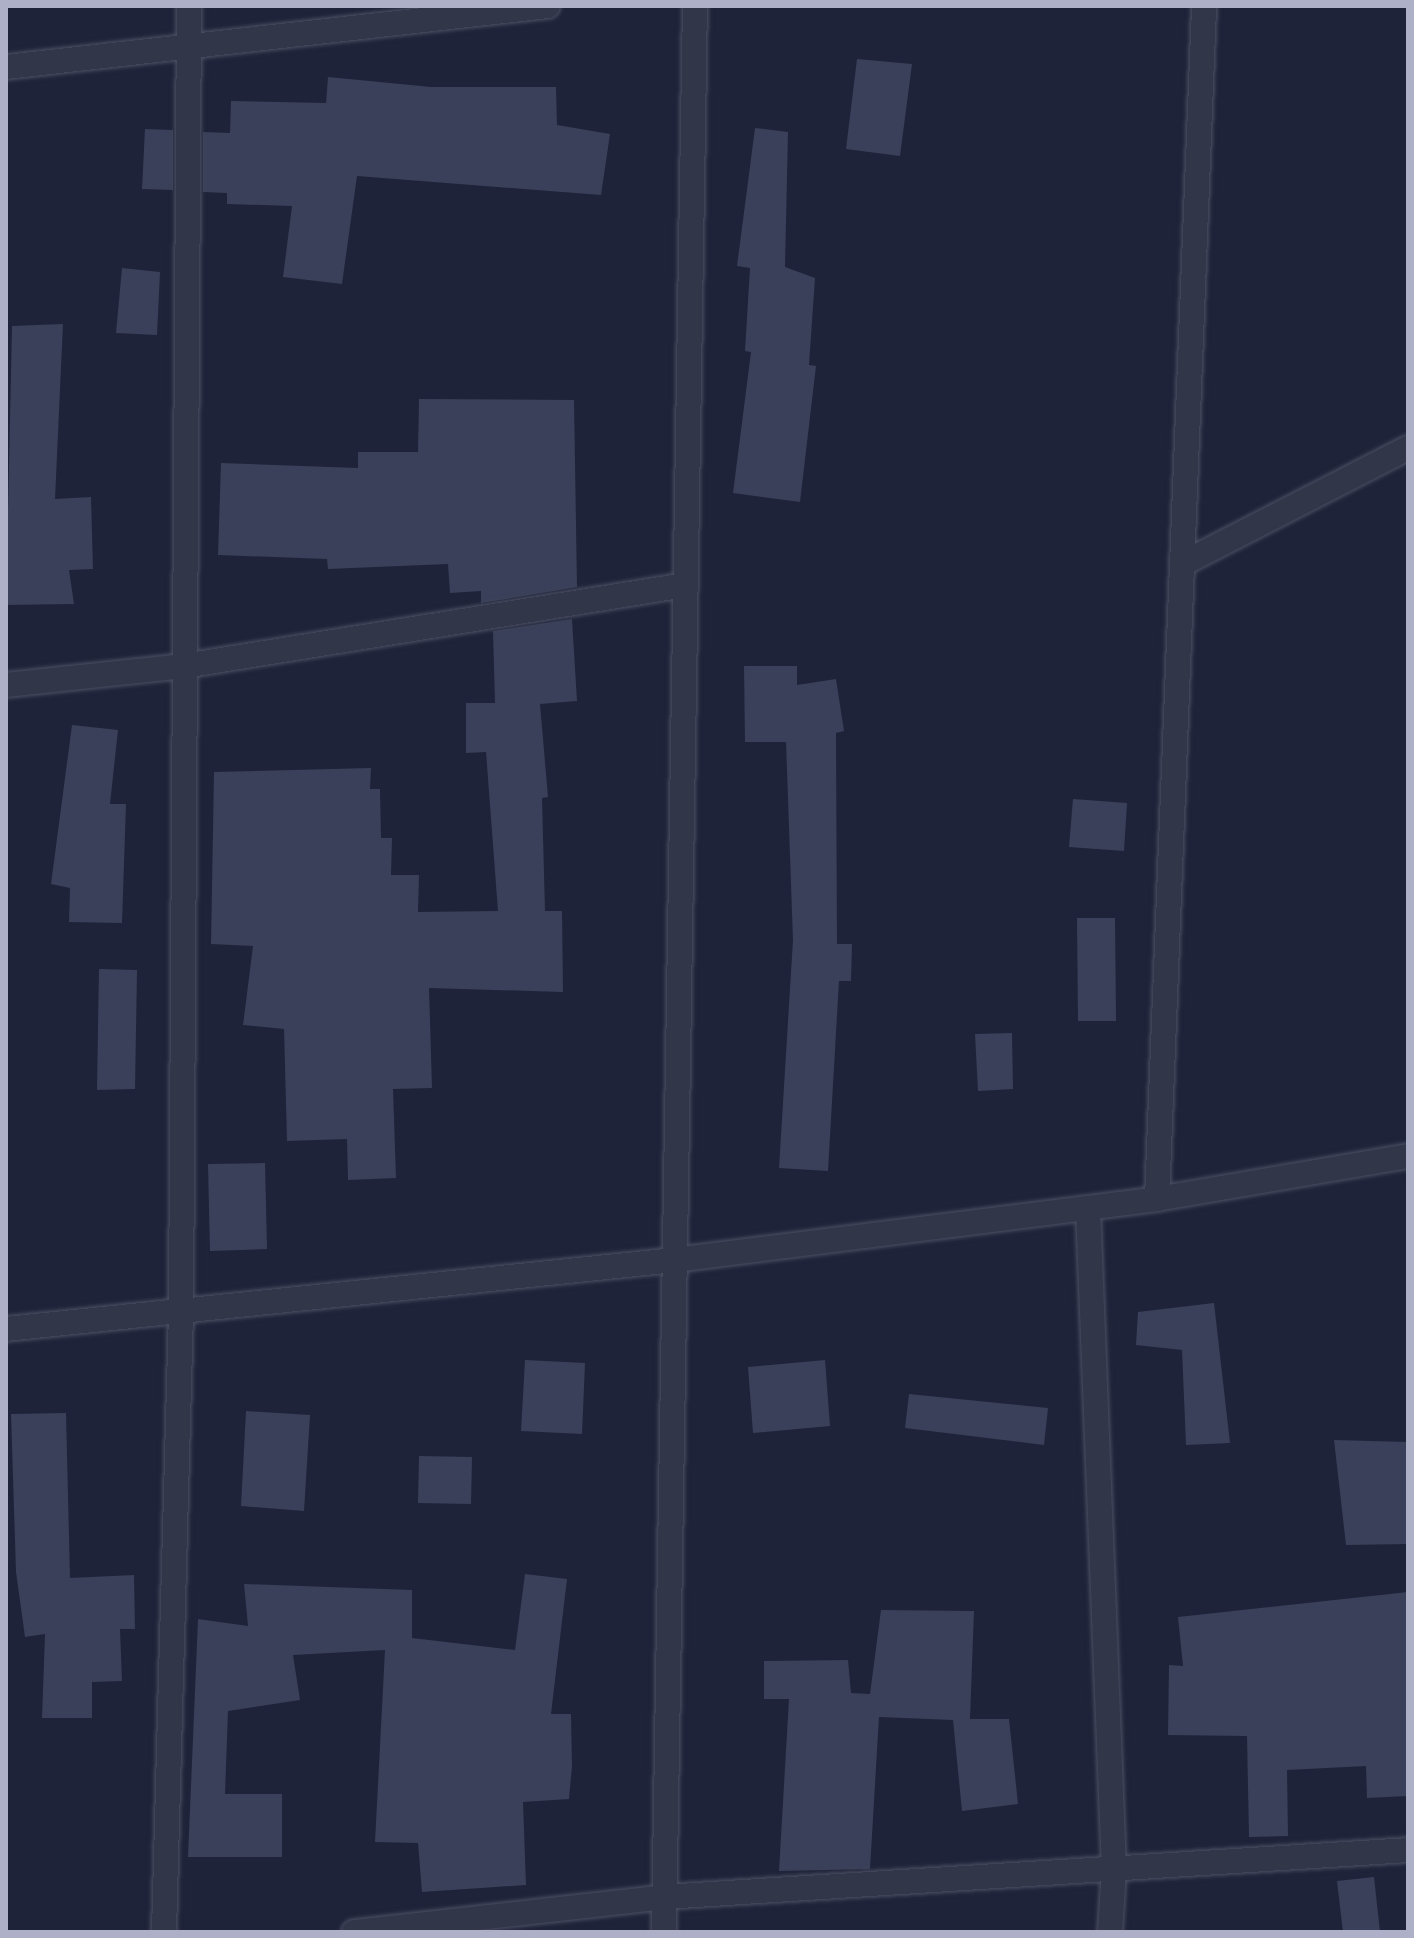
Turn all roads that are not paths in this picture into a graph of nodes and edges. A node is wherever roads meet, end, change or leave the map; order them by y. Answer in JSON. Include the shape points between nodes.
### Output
{"nodes":[{"id":1,"x":189,"y":6,"type":"edge"},
{"id":2,"x":548,"y":6,"type":"edge"},
{"id":3,"x":695,"y":6,"type":"edge"},
{"id":4,"x":1204,"y":6,"type":"edge"},
{"id":5,"x":187,"y":47,"type":"junction"},
{"id":6,"x":6,"y":67,"type":"edge"},
{"id":7,"x":1408,"y":448,"type":"edge"},
{"id":8,"x":1182,"y":564,"type":"junction"},
{"id":9,"x":685,"y":585,"type":"junction"},
{"id":10,"x":184,"y":666,"type":"junction"},
{"id":11,"x":6,"y":685,"type":"edge"},
{"id":12,"x":1408,"y":1156,"type":"edge"},
{"id":13,"x":1157,"y":1199,"type":"junction"},
{"id":14,"x":1088,"y":1208,"type":"junction"},
{"id":15,"x":675,"y":1260,"type":"junction"},
{"id":16,"x":181,"y":1311,"type":"junction"},
{"id":17,"x":6,"y":1329,"type":"edge"},
{"id":18,"x":1408,"y":1850,"type":"edge"},
{"id":19,"x":1114,"y":1869,"type":"junction"},
{"id":20,"x":664,"y":1897,"type":"junction"},
{"id":21,"x":164,"y":1932,"type":"edge"},
{"id":22,"x":354,"y":1932,"type":"edge"},
{"id":23,"x":664,"y":1932,"type":"edge"},
{"id":24,"x":1110,"y":1932,"type":"edge"}],
"edges":[{"from":1,"to":5,"type":"street"},
{"from":2,"to":5,"type":"street"},
{"from":3,"to":9,"type":"street"},
{"from":4,"to":8,"type":"street"},
{"from":5,"to":6,"type":"street"},
{"from":5,"to":10,"type":"street"},
{"from":7,"to":8,"type":"street"},
{"from":8,"to":13,"type":"street"},
{"from":9,"to":10,"type":"street"},
{"from":9,"to":15,"type":"street"},
{"from":10,"to":11,"type":"street"},
{"from":10,"to":16,"type":"street"},
{"from":12,"to":13,"type":"street"},
{"from":13,"to":14,"type":"street"},
{"from":14,"to":15,"type":"street"},
{"from":14,"to":19,"type":"street"},
{"from":15,"to":16,"type":"street"},
{"from":15,"to":20,"type":"street"},
{"from":16,"to":17,"type":"street"},
{"from":16,"to":21,"type":"street"},
{"from":18,"to":19,"type":"street"},
{"from":19,"to":20,"type":"street"},
{"from":19,"to":24,"type":"street"},
{"from":20,"to":22,"type":"street"},
{"from":20,"to":23,"type":"street"}]}
